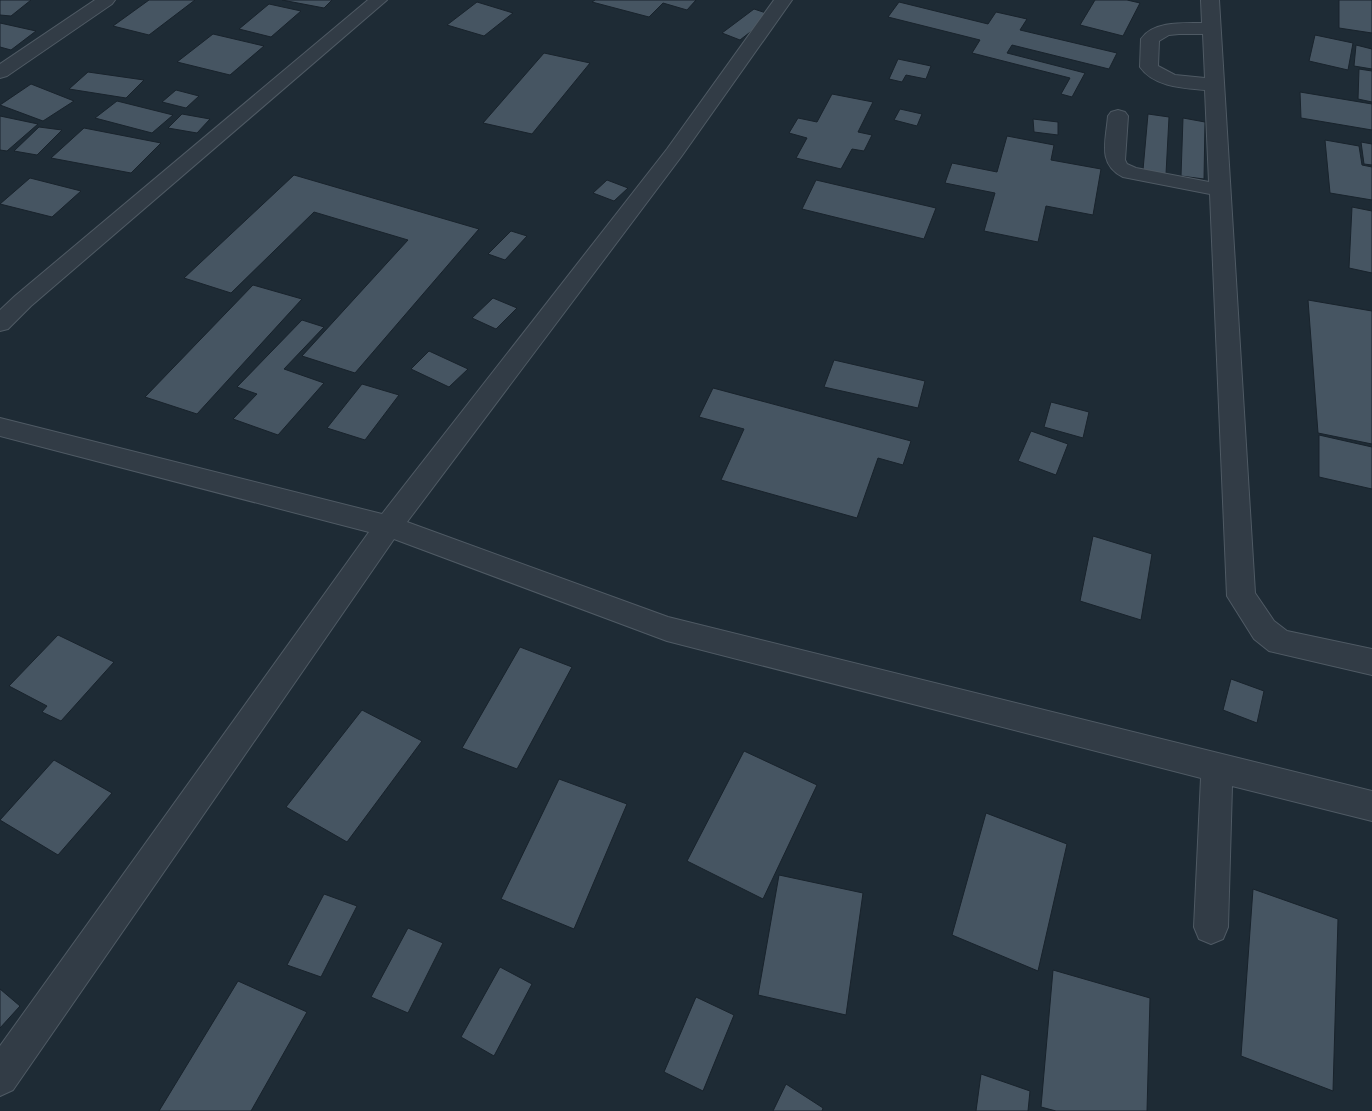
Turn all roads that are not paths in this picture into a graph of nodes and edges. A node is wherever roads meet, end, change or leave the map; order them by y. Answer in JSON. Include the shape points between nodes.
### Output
{"nodes":[{"id":1,"x":106,"y":0,"type":"edge"},
{"id":2,"x":378,"y":0,"type":"edge"},
{"id":3,"x":783,"y":0,"type":"edge"},
{"id":4,"x":1210,"y":0,"type":"edge"},
{"id":5,"x":1211,"y":28,"type":"junction"},
{"id":6,"x":0,"y":72,"type":"edge"},
{"id":7,"x":1214,"y":85,"type":"junction"},
{"id":8,"x":1118,"y":116,"type":"dead end"},
{"id":9,"x":1220,"y":190,"type":"junction"},
{"id":10,"x":0,"y":294,"type":"edge"},
{"id":11,"x":23,"y":301,"type":"junction"},
{"id":12,"x":0,"y":323,"type":"edge"},
{"id":13,"x":0,"y":427,"type":"edge"},
{"id":14,"x":388,"y":526,"type":"junction"},
{"id":15,"x":1372,"y":662,"type":"edge"},
{"id":16,"x":1217,"y":767,"type":"junction"},
{"id":17,"x":1372,"y":806,"type":"edge"},
{"id":18,"x":1210,"y":927,"type":"dead end"},
{"id":19,"x":0,"y":1077,"type":"edge"}],
"edges":[{"from":1,"to":6,"type":"street"},
{"from":2,"to":11,"type":"street"},
{"from":3,"to":14,"type":"street","via":[[674,153]]},
{"from":4,"to":5,"type":"street"},
{"from":5,"to":7,"type":"street"},
{"from":5,"to":7,"type":"street","via":[[1164,30],[1155,34],[1150,39],[1149,68],[1165,78]]},
{"from":7,"to":9,"type":"street"},
{"from":8,"to":9,"type":"street","via":[[1115,160],[1120,168],[1130,173]]},
{"from":9,"to":15,"type":"street","via":[[1240,596],[1264,630],[1279,642]]},
{"from":10,"to":11,"type":"street"},
{"from":11,"to":12,"type":"street"},
{"from":13,"to":14,"type":"street"},
{"from":14,"to":16,"type":"street","via":[[667,629]]},
{"from":14,"to":19,"type":"street"},
{"from":16,"to":17,"type":"street"},
{"from":16,"to":18,"type":"street"}]}
